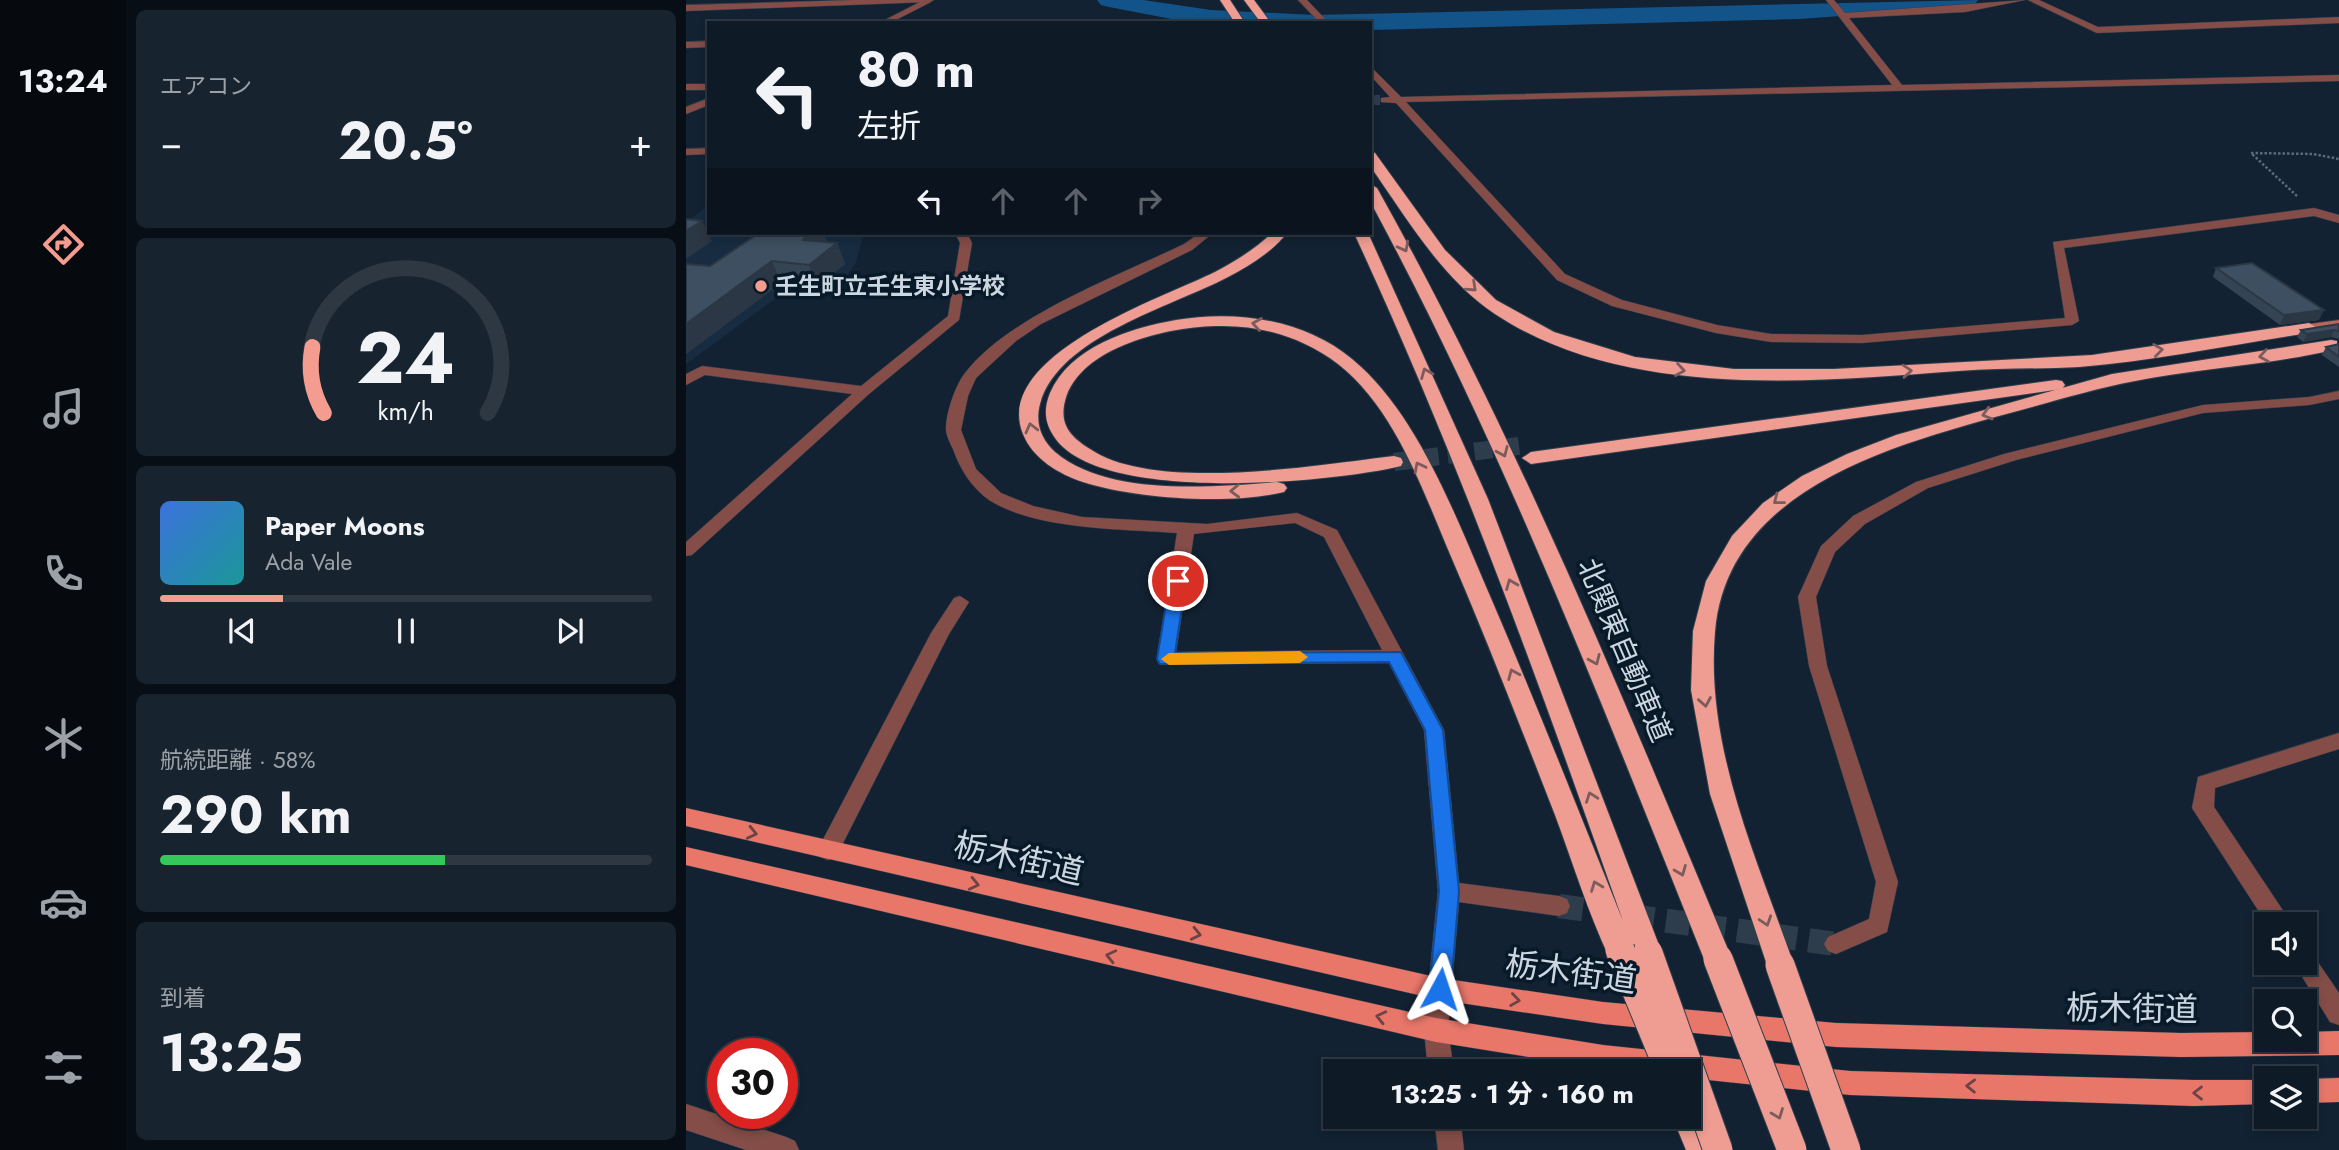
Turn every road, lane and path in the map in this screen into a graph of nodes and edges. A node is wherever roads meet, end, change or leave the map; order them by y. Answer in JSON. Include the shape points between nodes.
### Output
{"nodes":[{"id":1,"x":1225,"y":0,"type":"edge"},
{"id":2,"x":1302,"y":0,"type":"edge"},
{"id":3,"x":1830,"y":0,"type":"edge"},
{"id":4,"x":2021,"y":0,"type":"edge"},
{"id":5,"x":2032,"y":0,"type":"edge"},
{"id":6,"x":928,"y":1,"type":"edge"},
{"id":7,"x":1250,"y":1,"type":"edge"},
{"id":8,"x":686,"y":8,"type":"edge"},
{"id":9,"x":1842,"y":14,"type":"junction"},
{"id":10,"x":2339,"y":20,"type":"edge"},
{"id":11,"x":887,"y":21,"type":"edge"},
{"id":12,"x":1239,"y":21,"type":"edge"},
{"id":13,"x":1265,"y":21,"type":"edge"},
{"id":14,"x":1323,"y":21,"type":"edge"},
{"id":15,"x":707,"y":44,"type":"edge"},
{"id":16,"x":686,"y":45,"type":"edge"},
{"id":17,"x":1372,"y":71,"type":"edge"},
{"id":18,"x":2339,"y":78,"type":"edge"},
{"id":19,"x":686,"y":87,"type":"edge"},
{"id":20,"x":707,"y":87,"type":"edge"},
{"id":21,"x":1900,"y":89,"type":"junction"},
{"id":22,"x":1384,"y":100,"type":"tunnel mouth"},
{"id":23,"x":1401,"y":100,"type":"junction"},
{"id":24,"x":707,"y":101,"type":"edge"},
{"id":25,"x":686,"y":111,"type":"edge"},
{"id":26,"x":707,"y":151,"type":"edge"},
{"id":27,"x":686,"y":152,"type":"edge"},
{"id":28,"x":1372,"y":159,"type":"edge"},
{"id":29,"x":2339,"y":159,"type":"edge"},
{"id":30,"x":1372,"y":192,"type":"edge"},
{"id":31,"x":2314,"y":212,"type":"junction"},
{"id":32,"x":2339,"y":219,"type":"edge"},
{"id":33,"x":962,"y":235,"type":"edge"},
{"id":34,"x":1204,"y":235,"type":"edge"},
{"id":35,"x":1277,"y":235,"type":"edge"},
{"id":36,"x":1362,"y":235,"type":"edge"},
{"id":37,"x":2339,"y":324,"type":"edge"},
{"id":38,"x":2309,"y":328,"type":"joint"},
{"id":39,"x":2335,"y":345,"type":"edge"},
{"id":40,"x":2090,"y":359,"type":"junction"},
{"id":41,"x":2124,"y":378,"type":"junction"},
{"id":42,"x":686,"y":382,"type":"edge"},
{"id":43,"x":864,"y":391,"type":"junction"},
{"id":44,"x":2339,"y":395,"type":"edge"},
{"id":45,"x":1186,"y":528,"type":"junction"},
{"id":46,"x":686,"y":551,"type":"edge"},
{"id":47,"x":960,"y":602,"type":"dead end"},
{"id":48,"x":1395,"y":656,"type":"junction"},
{"id":49,"x":2339,"y":740,"type":"edge"},
{"id":50,"x":686,"y":817,"type":"edge"},
{"id":51,"x":828,"y":851,"type":"junction"},
{"id":52,"x":686,"y":856,"type":"edge"},
{"id":53,"x":1449,"y":891,"type":"junction"},
{"id":54,"x":1559,"y":906,"type":"tunnel mouth"},
{"id":55,"x":2272,"y":912,"type":"edge"},
{"id":56,"x":1836,"y":944,"type":"tunnel mouth"},
{"id":57,"x":1634,"y":952,"type":"junction"},
{"id":58,"x":2314,"y":975,"type":"edge"},
{"id":59,"x":1440,"y":989,"type":"junction"},
{"id":60,"x":2339,"y":1014,"type":"edge"},
{"id":61,"x":1436,"y":1030,"type":"junction"},
{"id":62,"x":2339,"y":1043,"type":"edge"},
{"id":63,"x":1440,"y":1059,"type":"edge"},
{"id":64,"x":1666,"y":1059,"type":"edge"},
{"id":65,"x":2339,"y":1090,"type":"edge"},
{"id":66,"x":2254,"y":1091,"type":"edge"},
{"id":67,"x":2317,"y":1091,"type":"edge"},
{"id":68,"x":686,"y":1117,"type":"edge"},
{"id":69,"x":1449,"y":1129,"type":"edge"},
{"id":70,"x":1693,"y":1129,"type":"edge"},
{"id":71,"x":786,"y":1150,"type":"edge"},
{"id":72,"x":1451,"y":1150,"type":"edge"},
{"id":73,"x":1702,"y":1150,"type":"edge"},
{"id":74,"x":1718,"y":1150,"type":"edge"},
{"id":75,"x":1792,"y":1150,"type":"edge"},
{"id":76,"x":1846,"y":1150,"type":"edge"}],
"edges":[{"from":1,"to":12,"type":"highway"},
{"from":2,"to":14,"type":"street"},
{"from":3,"to":9,"type":"street"},
{"from":4,"to":9,"type":"street","via":[[1965,9]]},
{"from":5,"to":10,"type":"street","via":[[2097,30]]},
{"from":6,"to":8,"type":"street"},
{"from":6,"to":11,"type":"street"},
{"from":7,"to":13,"type":"highway"},
{"from":9,"to":21,"type":"street"},
{"from":15,"to":16,"type":"street"},
{"from":17,"to":23,"type":"street"},
{"from":18,"to":21,"type":"street"},
{"from":19,"to":20,"type":"street"},
{"from":21,"to":23,"type":"street"},
{"from":22,"to":23,"type":"street"},
{"from":23,"to":31,"type":"street","via":[[1561,277],[1617,303],[1771,338],[1863,339],[2072,321],[2057,245]]},
{"from":24,"to":25,"type":"street"},
{"from":26,"to":27,"type":"street"},
{"from":28,"to":40,"type":"highway","one_way":true,"via":[[1449,265],[1472,288],[1538,331],[1596,352],[1673,369],[1754,377]]},
{"from":29,"to":31,"type":"path","via":[[2250,153]]},
{"from":30,"to":75,"type":"highway","name":"北関東自動車道","one_way":true,"bridge":true,"via":[[1460,356],[1601,673]]},
{"from":31,"to":32,"type":"street"},
{"from":33,"to":43,"type":"street","via":[[966,243],[954,317]]},
{"from":34,"to":45,"type":"street","via":[[1011,338],[970,376],[953,430],[969,471],[995,496],[1028,510],[1082,522]]},
{"from":57,"to":35,"type":"highway","one_way":true,"via":[[1444,516],[1395,422],[1372,388],[1348,364],[1321,344],[1266,325],[1234,321],[1176,324],[1122,339],[1096,353],[1058,389],[1053,419],[1075,450],[1129,470],[1198,478],[1397,468],[1250,490],[1156,489],[1086,477],[1061,465],[1030,435],[1029,401],[1039,381],[1071,350],[1240,264]]},
{"from":57,"to":36,"type":"highway","one_way":true,"via":[[1551,685],[1420,360]]},
{"from":37,"to":38,"type":"main road"},
{"from":40,"to":38,"type":"highway","one_way":true},
{"from":39,"to":41,"type":"highway","one_way":true},
{"from":40,"to":41,"type":"highway","via":[[1995,379],[1528,451]]},
{"from":41,"to":76,"type":"highway","one_way":true,"bridge":true,"via":[[1901,438],[1808,478],[1745,530],[1724,562],[1707,604],[1703,691],[1713,751],[1780,965]]},
{"from":42,"to":43,"type":"street","via":[[702,370]]},
{"from":43,"to":46,"type":"street"},
{"from":44,"to":56,"type":"street","via":[[2203,409],[2010,457],[1922,485],[1858,520],[1828,550],[1807,597],[1818,666],[1887,882],[1879,925]]},
{"from":45,"to":48,"type":"street","via":[[1297,518],[1331,534]]},
{"from":45,"to":48,"type":"street","via":[[1166,659]]},
{"from":47,"to":51,"type":"street"},
{"from":48,"to":53,"type":"street","via":[[1434,730]]},
{"from":49,"to":55,"type":"street","via":[[2205,783],[2203,807]]},
{"from":50,"to":51,"type":"main road","name":"栃木街道","one_way":true},
{"from":51,"to":59,"type":"main road","name":"栃木街道","one_way":true},
{"from":61,"to":52,"type":"main road","one_way":true},
{"from":53,"to":54,"type":"street"},
{"from":53,"to":59,"type":"street"},
{"from":57,"to":64,"type":"highway","bridge":true},
{"from":57,"to":74,"type":"highway","bridge":true},
{"from":58,"to":60,"type":"street"},
{"from":59,"to":61,"type":"street"},
{"from":59,"to":62,"type":"main road","name":"栃木街道","one_way":true,"via":[[1603,1013],[1836,1035],[2181,1045]]},
{"from":61,"to":63,"type":"street"},
{"from":66,"to":61,"type":"main road","one_way":true,"via":[[1850,1083],[1603,1057]]},
{"from":65,"to":67,"type":"main road"},
{"from":68,"to":71,"type":"street"},
{"from":69,"to":72,"type":"street"},
{"from":70,"to":73,"type":"highway"}]}
